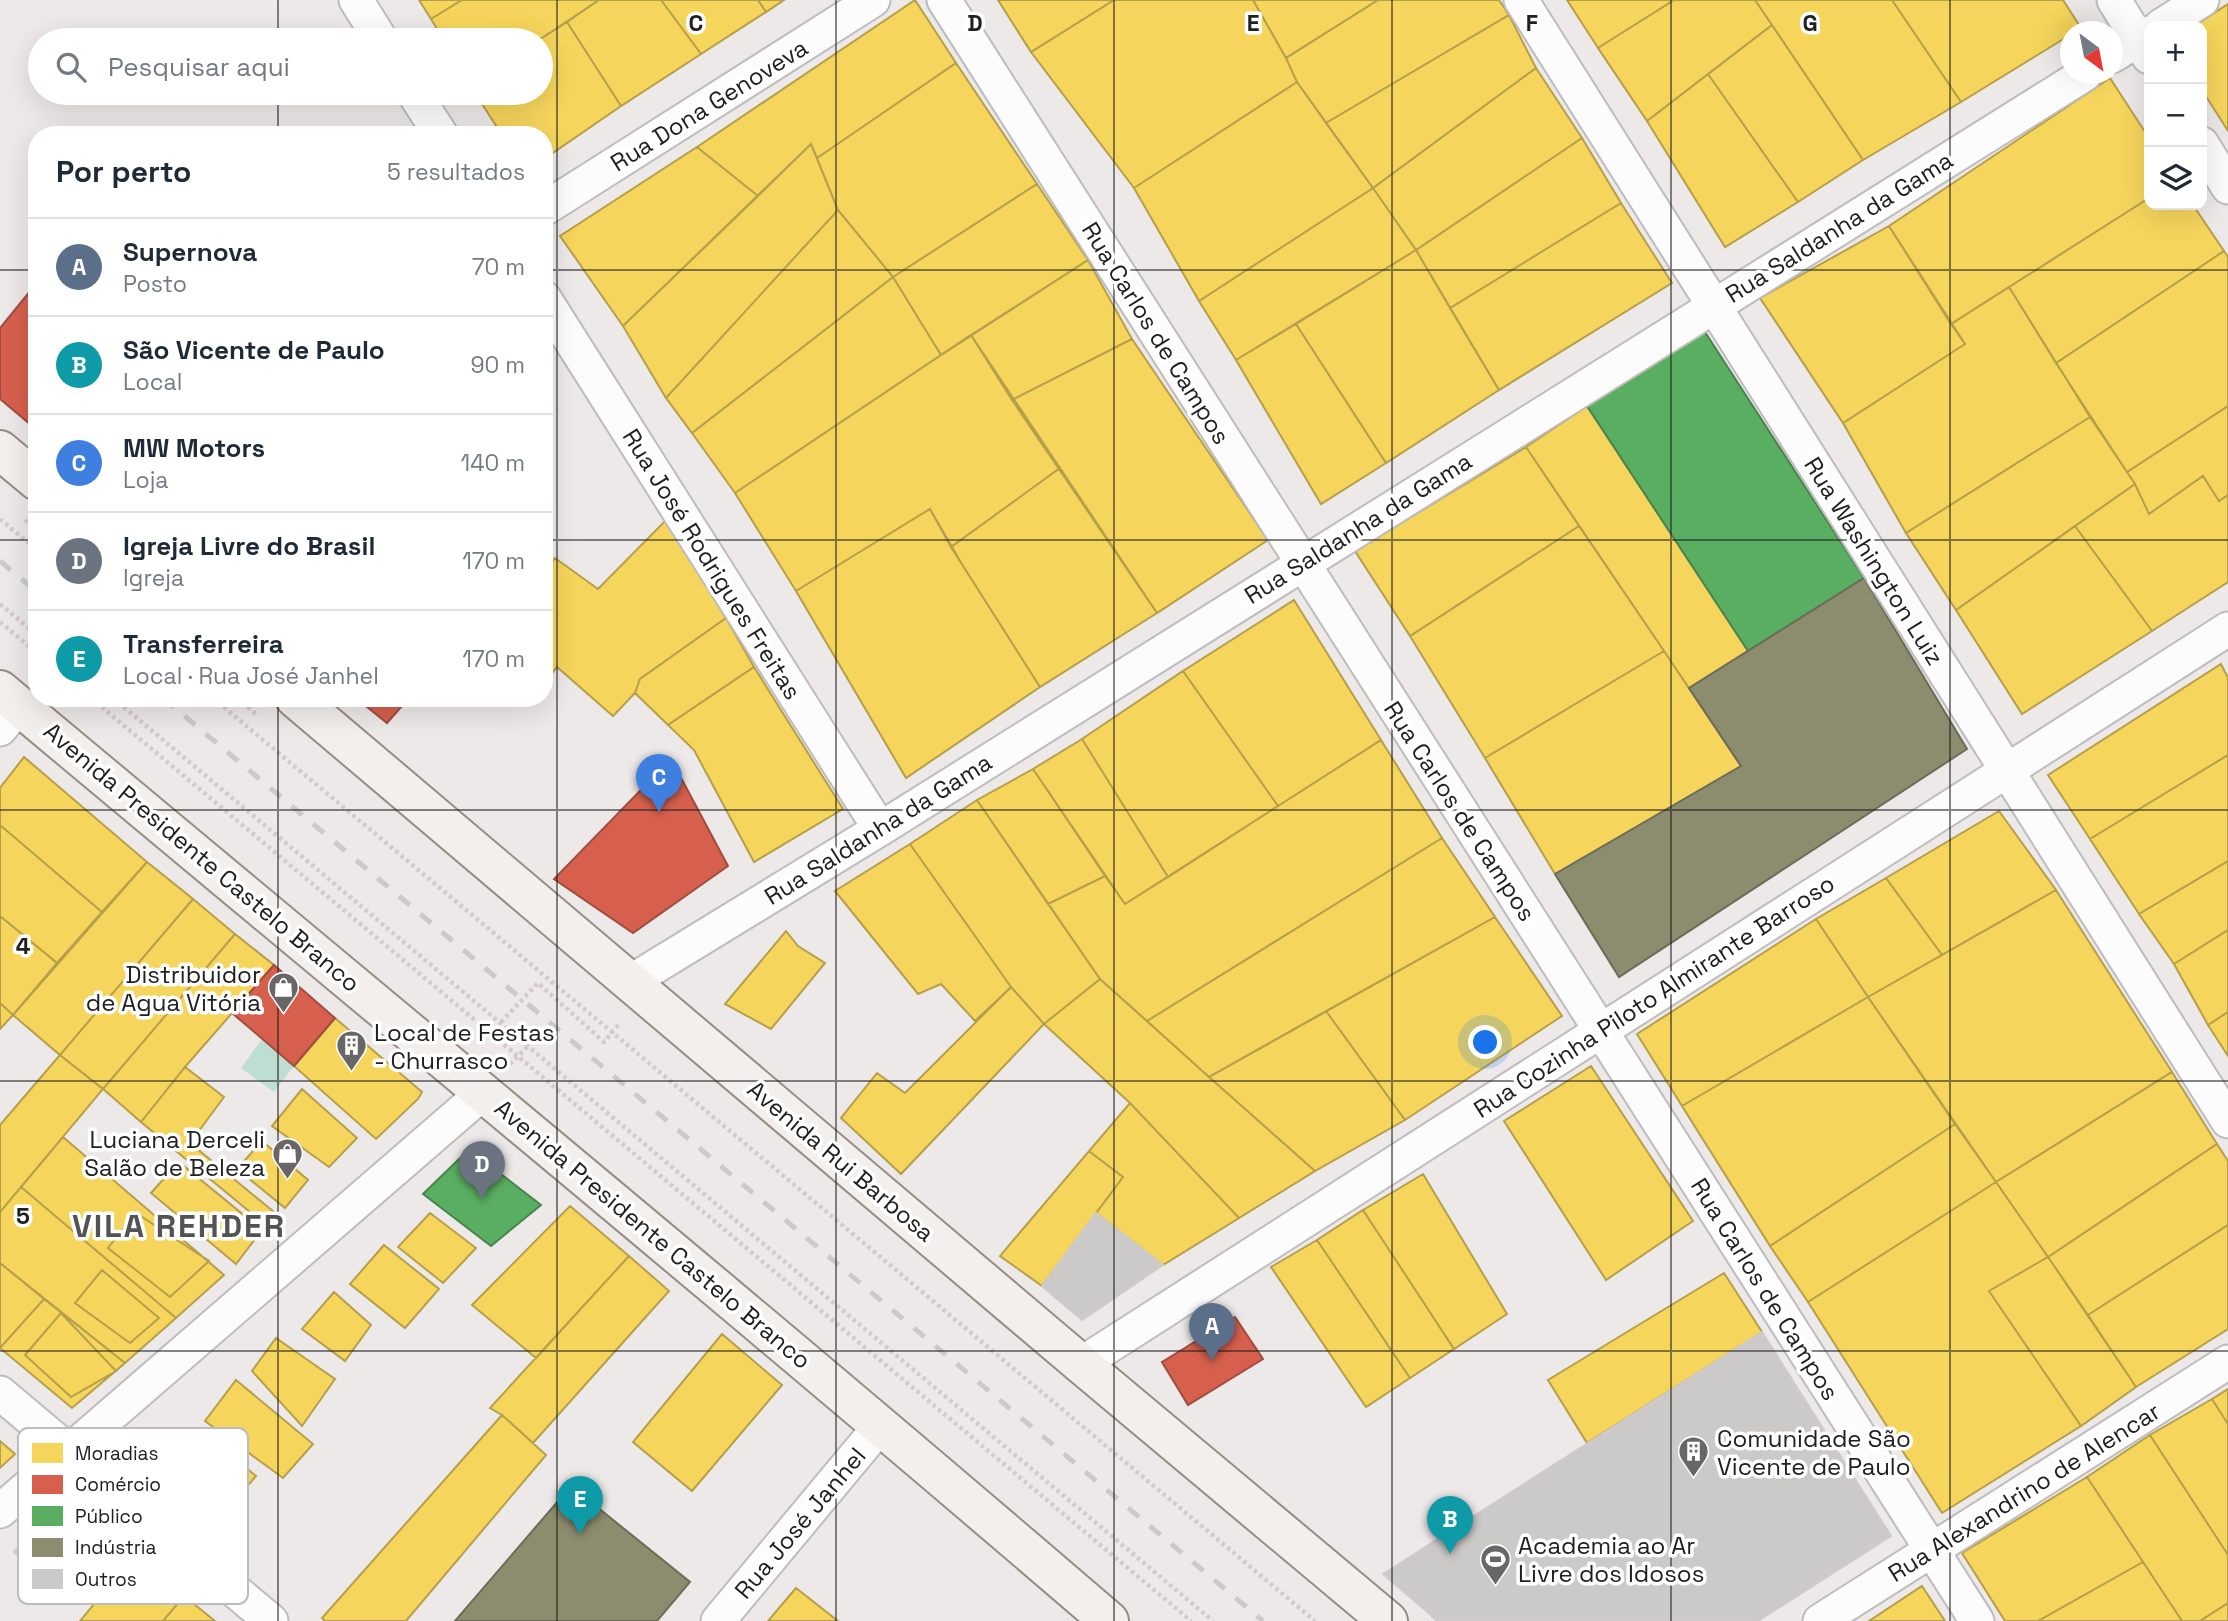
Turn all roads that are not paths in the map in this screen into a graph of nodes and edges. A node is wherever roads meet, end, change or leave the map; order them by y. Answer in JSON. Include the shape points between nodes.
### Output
{"nodes":[{"id":1,"x":356,"y":0,"type":"edge"},
{"id":2,"x":873,"y":0,"type":"edge"},
{"id":3,"x":944,"y":0,"type":"edge"},
{"id":4,"x":1521,"y":0,"type":"edge"},
{"id":5,"x":2114,"y":0,"type":"edge"},
{"id":6,"x":2202,"y":0,"type":"edge"},
{"id":7,"x":374,"y":28,"type":"edge"},
{"id":8,"x":2142,"y":43,"type":"edge"},
{"id":9,"x":2069,"y":84,"type":"edge"},
{"id":10,"x":422,"y":105,"type":"edge"},
{"id":11,"x":435,"y":126,"type":"edge"},
{"id":12,"x":2204,"y":147,"type":"edge"},
{"id":13,"x":2228,"y":187,"type":"edge"},
{"id":14,"x":553,"y":203,"type":"edge"},
{"id":15,"x":1712,"y":306,"type":"junction"},
{"id":16,"x":553,"y":312,"type":"edge"},
{"id":17,"x":0,"y":450,"type":"edge"},
{"id":18,"x":28,"y":473,"type":"edge"},
{"id":19,"x":1303,"y":564,"type":"junction"},
{"id":20,"x":2228,"y":629,"type":"edge"},
{"id":21,"x":306,"y":707,"type":"edge"},
{"id":22,"x":6,"y":709,"type":"edge"},
{"id":23,"x":2007,"y":771,"type":"junction"},
{"id":24,"x":880,"y":829,"type":"junction"},
{"id":25,"x":637,"y":988,"type":"junction"},
{"id":26,"x":1600,"y":1030,"type":"junction"},
{"id":27,"x":484,"y":1091,"type":"junction"},
{"id":28,"x":2228,"y":1121,"type":"edge"},
{"id":29,"x":2228,"y":1362,"type":"edge"},
{"id":30,"x":1081,"y":1364,"type":"junction"},
{"id":31,"x":0,"y":1393,"type":"edge"},
{"id":32,"x":881,"y":1425,"type":"junction"},
{"id":33,"x":42,"y":1428,"type":"edge"},
{"id":34,"x":98,"y":1428,"type":"edge"},
{"id":35,"x":18,"y":1496,"type":"edge"},
{"id":36,"x":0,"y":1511,"type":"edge"},
{"id":37,"x":1931,"y":1551,"type":"junction"},
{"id":38,"x":248,"y":1602,"type":"edge"},
{"id":39,"x":271,"y":1621,"type":"edge"},
{"id":40,"x":718,"y":1621,"type":"edge"},
{"id":41,"x":1109,"y":1621,"type":"edge"},
{"id":42,"x":1388,"y":1621,"type":"edge"},
{"id":43,"x":1820,"y":1621,"type":"edge"},
{"id":44,"x":1977,"y":1621,"type":"edge"}],
"edges":[{"from":1,"to":7,"type":"street"},
{"from":2,"to":14,"type":"street","name":"Rua Dona Genoveva"},
{"from":3,"to":19,"type":"street","name":"Rua Carlos de Campos"},
{"from":4,"to":15,"type":"street","name":"Rua Washington Luiz"},
{"from":5,"to":8,"type":"street"},
{"from":6,"to":8,"type":"street"},
{"from":9,"to":15,"type":"street","name":"Rua Saldanha da Gama"},
{"from":10,"to":11,"type":"street"},
{"from":12,"to":13,"type":"street"},
{"from":15,"to":19,"type":"street","name":"Rua Saldanha da Gama"},
{"from":15,"to":23,"type":"street","name":"Rua Washington Luiz"},
{"from":16,"to":24,"type":"street","name":"Rua José Rodrigues Freitas"},
{"from":17,"to":18,"type":"main road"},
{"from":19,"to":24,"type":"street","name":"Rua Saldanha da Gama"},
{"from":19,"to":26,"type":"street","name":"Rua Carlos de Campos"},
{"from":20,"to":23,"type":"street","name":"Rua Cozinha Piloto Almirante Barroso"},
{"from":21,"to":25,"type":"main road","name":"Avenida Rui Barbosa"},
{"from":22,"to":27,"type":"main road","name":"Avenida Presidente Castelo Branco"},
{"from":23,"to":26,"type":"street","name":"Rua Cozinha Piloto Almirante Barroso"},
{"from":23,"to":28,"type":"street","name":"Rua Washington Luiz"},
{"from":24,"to":25,"type":"street","name":"Rua Saldanha da Gama"},
{"from":25,"to":30,"type":"main road","name":"Avenida Rui Barbosa"},
{"from":26,"to":30,"type":"street","name":"Rua Cozinha Piloto Almirante Barroso"},
{"from":26,"to":37,"type":"street","name":"Rua Carlos de Campos"},
{"from":27,"to":32,"type":"main road","name":"Avenida Presidente Castelo Branco"},
{"from":27,"to":34,"type":"street"},
{"from":29,"to":37,"type":"street","name":"Rua Alexandrino de Alencar"},
{"from":30,"to":42,"type":"main road","name":"Avenida Rui Barbosa"},
{"from":31,"to":33,"type":"street"},
{"from":32,"to":40,"type":"street","name":"Rua José Janhel"},
{"from":32,"to":41,"type":"main road","name":"Avenida Presidente Castelo Branco"},
{"from":35,"to":36,"type":"street"},
{"from":37,"to":43,"type":"street","name":"Rua Alexandrino de Alencar"},
{"from":37,"to":44,"type":"street","name":"Rua Carlos de Campos"},
{"from":38,"to":39,"type":"street"}]}
